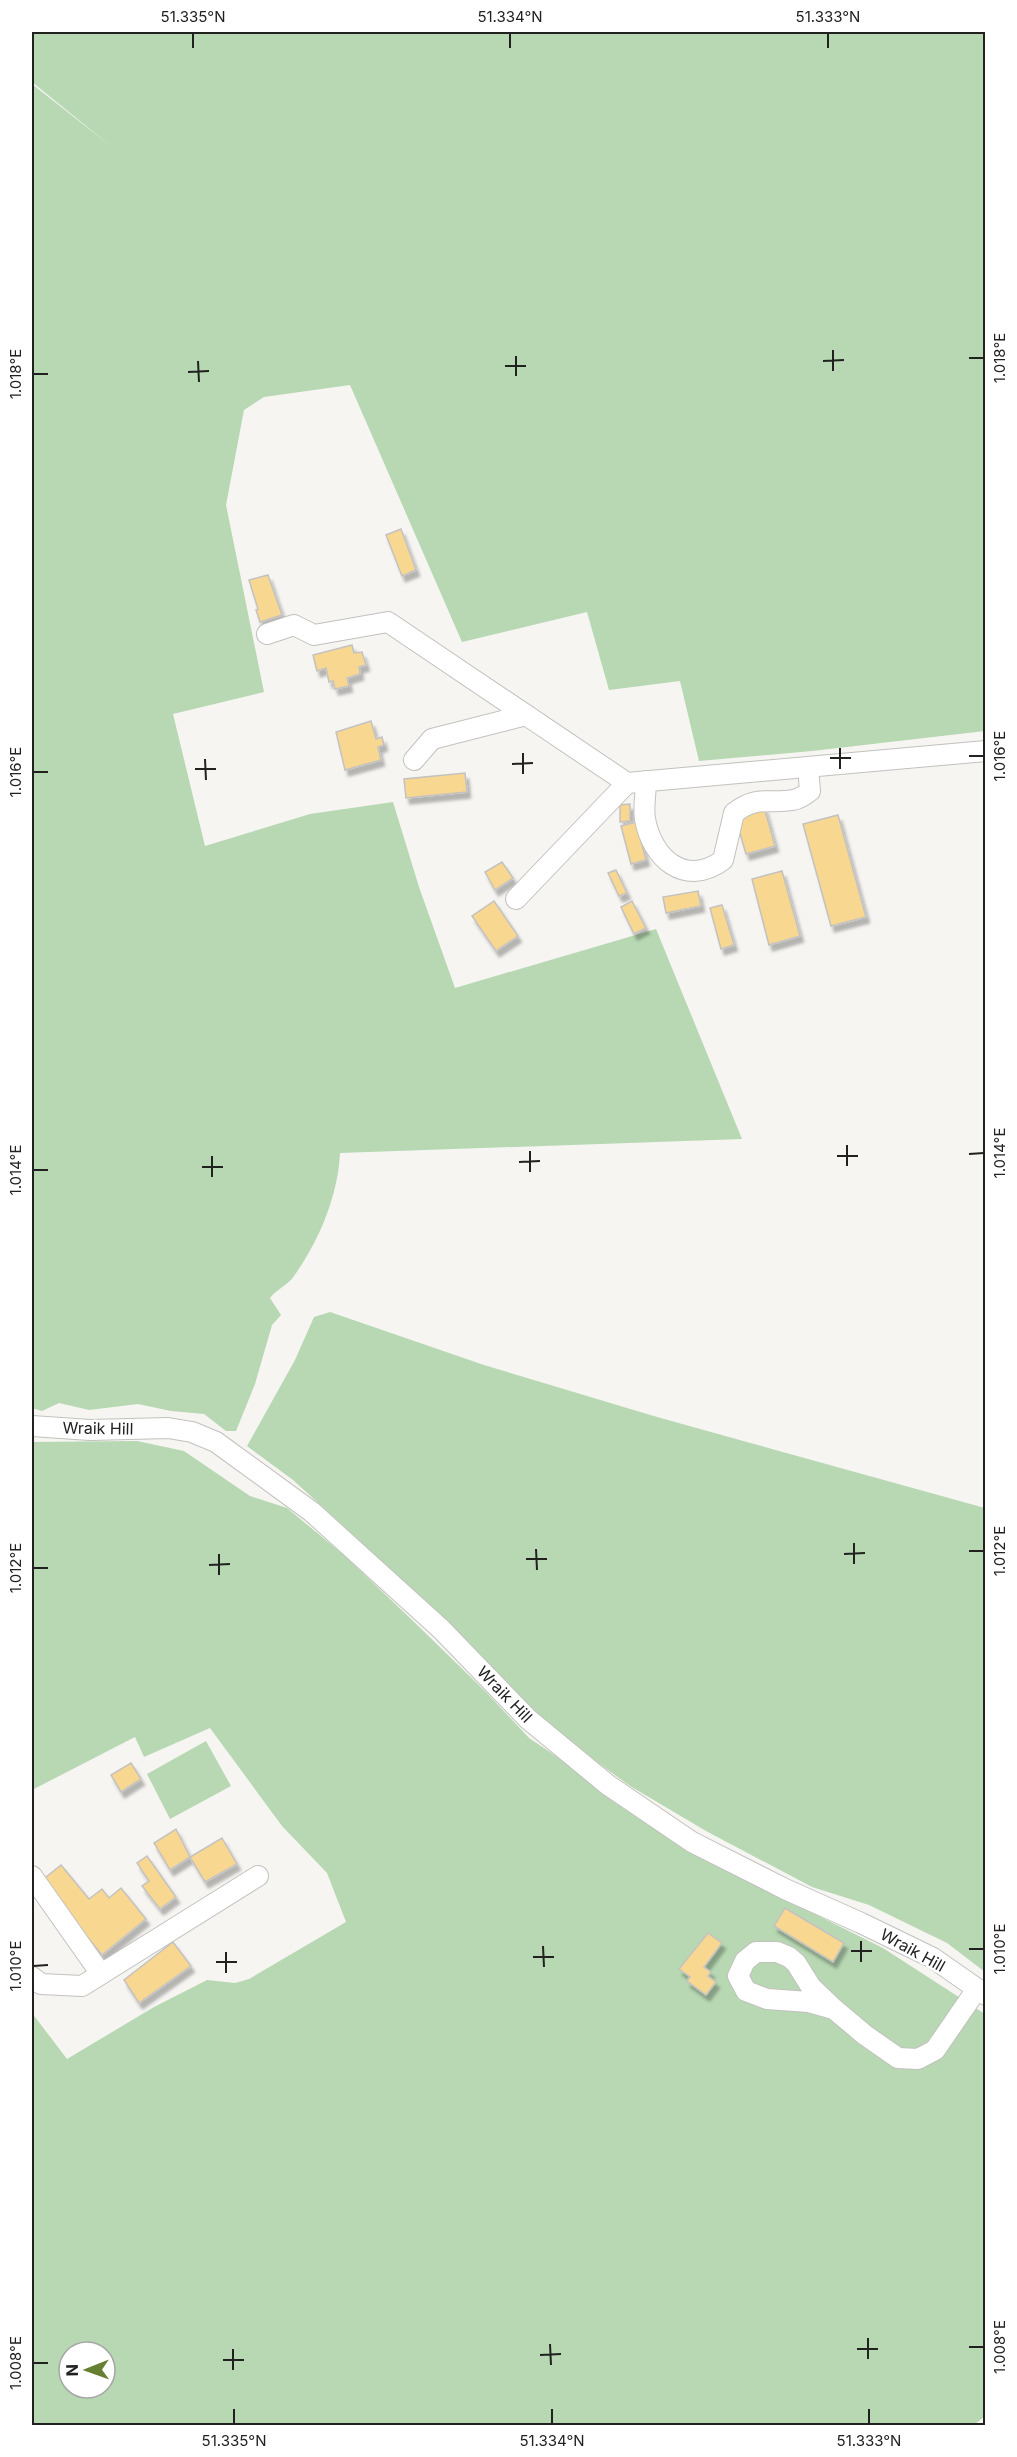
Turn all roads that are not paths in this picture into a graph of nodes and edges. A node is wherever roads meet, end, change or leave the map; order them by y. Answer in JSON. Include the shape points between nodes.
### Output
{"nodes":[{"id":1,"x":267,"y":634,"type":"dead end"},
{"id":2,"x":526,"y":715,"type":"junction"},
{"id":3,"x":986,"y":751,"type":"edge"},
{"id":4,"x":414,"y":760,"type":"dead end"},
{"id":5,"x":808,"y":767,"type":"junction"},
{"id":6,"x":636,"y":782,"type":"junction"},
{"id":7,"x":516,"y":899,"type":"dead end"},
{"id":8,"x":32,"y":1426,"type":"edge"},
{"id":9,"x":32,"y":1876,"type":"edge"},
{"id":10,"x":258,"y":1876,"type":"dead end"},
{"id":11,"x":101,"y":1974,"type":"junction"},
{"id":12,"x":32,"y":1977,"type":"edge"},
{"id":13,"x":981,"y":1992,"type":"edge"},
{"id":14,"x":834,"y":2009,"type":"dead end"}],
"edges":[{"from":1,"to":2,"type":"street","via":[[294,625],[314,635],[388,622]]},
{"from":2,"to":4,"type":"street","via":[[432,739]]},
{"from":2,"to":6,"type":"street"},
{"from":3,"to":5,"type":"street"},
{"from":5,"to":6,"type":"street"},
{"from":5,"to":6,"type":"street","via":[[810,792],[796,800],[746,804],[734,813],[723,860],[705,870],[685,871],[669,864],[658,851],[650,838]]},
{"from":6,"to":7,"type":"street"},
{"from":8,"to":13,"type":"street","name":"Wraik Hill","via":[[90,1430],[168,1428],[216,1442],[312,1512],[441,1629],[528,1719],[608,1785],[692,1842],[933,1958]]},
{"from":9,"to":11,"type":"street"},
{"from":10,"to":11,"type":"street"},
{"from":11,"to":12,"type":"street","via":[[82,1986],[41,1984]]},
{"from":13,"to":14,"type":"street","via":[[936,2050],[918,2059],[898,2058]]}]}
